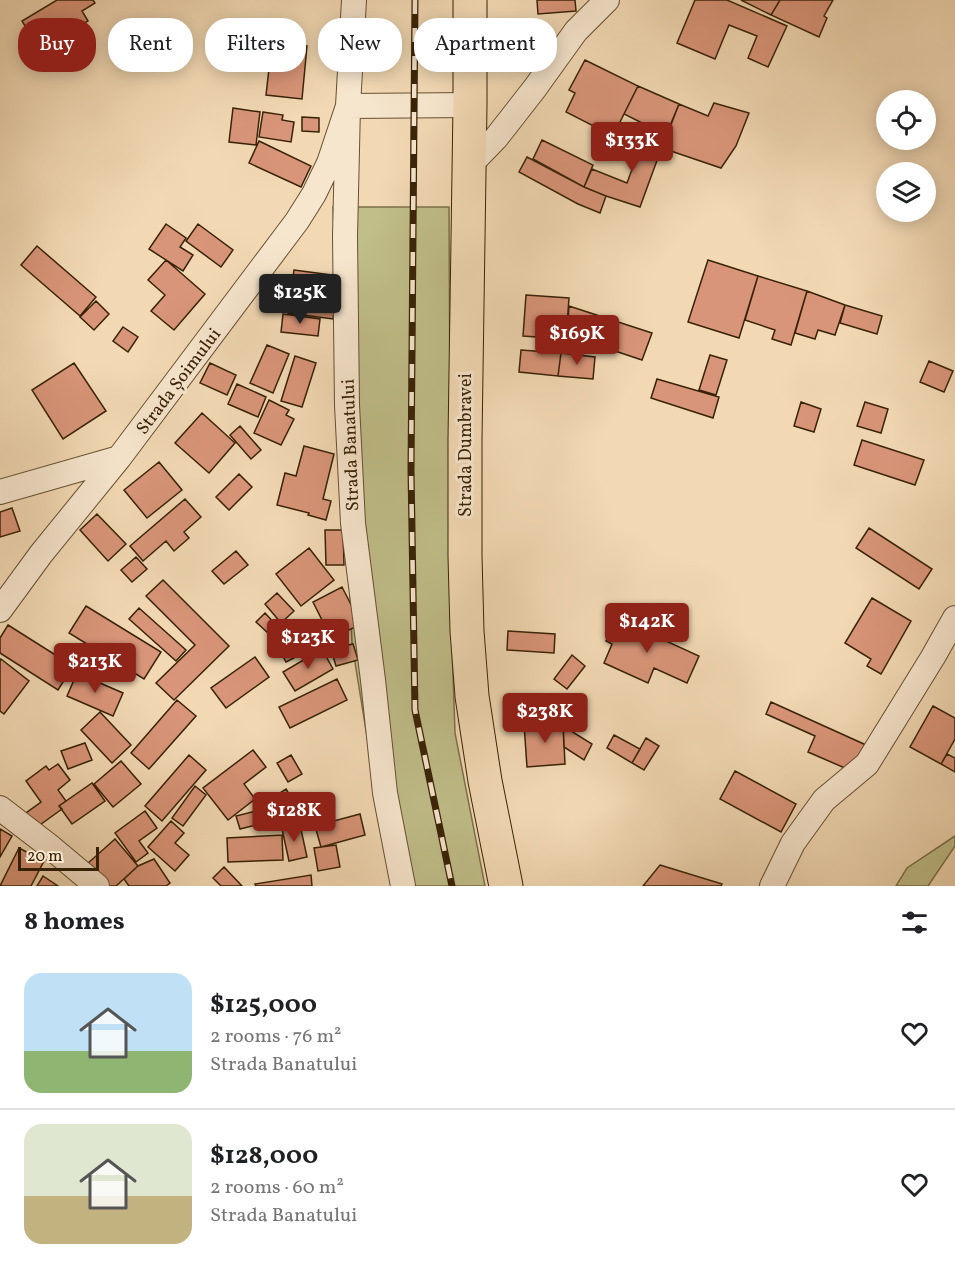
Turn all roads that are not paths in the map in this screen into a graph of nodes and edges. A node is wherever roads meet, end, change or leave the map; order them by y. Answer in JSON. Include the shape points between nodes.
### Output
{"nodes":[{"id":1,"x":354,"y":0,"type":"edge"},
{"id":2,"x":470,"y":0,"type":"edge"},
{"id":3,"x":607,"y":0,"type":"edge"},
{"id":4,"x":470,"y":105,"type":"junction"},
{"id":5,"x":348,"y":106,"type":"junction"},
{"id":6,"x":469,"y":166,"type":"junction"},
{"id":7,"x":119,"y":459,"type":"junction"},
{"id":8,"x":0,"y":492,"type":"edge"},
{"id":9,"x":0,"y":610,"type":"edge"},
{"id":10,"x":955,"y":618,"type":"edge"},
{"id":11,"x":0,"y":808,"type":"edge"},
{"id":12,"x":97,"y":886,"type":"edge"},
{"id":13,"x":403,"y":886,"type":"edge"},
{"id":14,"x":506,"y":886,"type":"edge"},
{"id":15,"x":772,"y":886,"type":"edge"}],
"edges":[{"from":1,"to":5,"type":"street","name":"Strada Banatului"},
{"from":2,"to":4,"type":"main road","name":"Strada Dumbravei"},
{"from":3,"to":6,"type":"street","via":[[576,31],[496,138]]},
{"from":4,"to":5,"type":"street"},
{"from":4,"to":6,"type":"main road","name":"Strada Dumbravei"},
{"from":5,"to":7,"type":"street","name":"Strada Șoimului","via":[[329,163],[297,221]]},
{"from":5,"to":13,"type":"street","name":"Strada Banatului","via":[[346,349],[353,523],[385,793]]},
{"from":6,"to":14,"type":"main road","name":"Strada Dumbravei","via":[[467,631],[485,782]]},
{"from":7,"to":8,"type":"street"},
{"from":7,"to":9,"type":"street","name":"Strada Șoimului"},
{"from":10,"to":15,"type":"street","via":[[867,764],[824,800],[793,843]]},
{"from":11,"to":12,"type":"street"}]}
